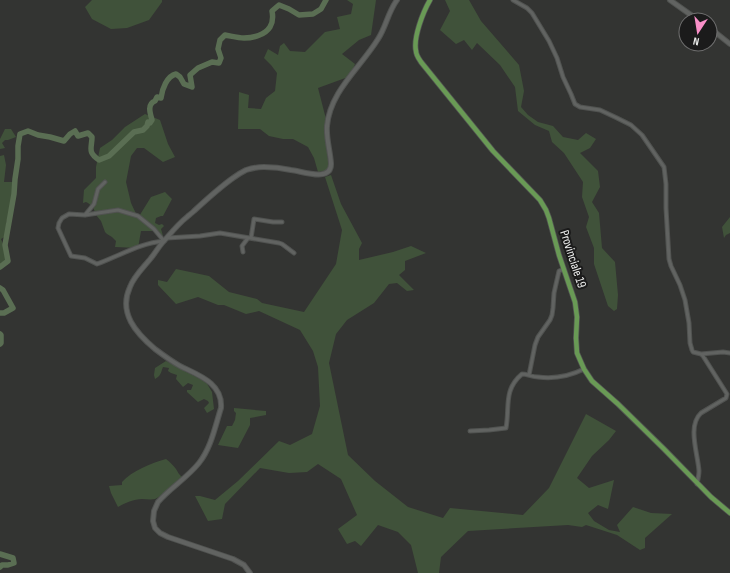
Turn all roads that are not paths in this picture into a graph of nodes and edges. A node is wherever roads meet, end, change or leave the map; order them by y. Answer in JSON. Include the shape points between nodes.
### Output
{"nodes":[{"id":1,"x":397,"y":0,"type":"edge"},
{"id":2,"x":430,"y":0,"type":"edge"},
{"id":3,"x":513,"y":0,"type":"edge"},
{"id":4,"x":670,"y":0,"type":"edge"},
{"id":5,"x":687,"y":12,"type":"edge"},
{"id":6,"x":718,"y":34,"type":"edge"},
{"id":7,"x":730,"y":44,"type":"edge"},
{"id":8,"x":105,"y":182,"type":"dead end"},
{"id":9,"x":84,"y":215,"type":"junction"},
{"id":10,"x":282,"y":222,"type":"dead end"},
{"id":11,"x":250,"y":238,"type":"junction"},
{"id":12,"x":166,"y":239,"type":"junction"},
{"id":13,"x":243,"y":252,"type":"dead end"},
{"id":14,"x":294,"y":253,"type":"dead end"},
{"id":15,"x":564,"y":269,"type":"junction"},
{"id":16,"x":730,"y":353,"type":"edge"},
{"id":17,"x":701,"y":354,"type":"junction"},
{"id":18,"x":584,"y":369,"type":"junction"},
{"id":19,"x":529,"y":375,"type":"junction"},
{"id":20,"x":730,"y":396,"type":"edge"},
{"id":21,"x":726,"y":398,"type":"junction"},
{"id":22,"x":470,"y":431,"type":"dead end"},
{"id":23,"x":697,"y":484,"type":"junction"},
{"id":24,"x":730,"y":513,"type":"edge"},
{"id":25,"x":250,"y":573,"type":"edge"}],
"edges":[{"from":1,"to":12,"type":"street","via":[[378,39],[348,78],[332,106],[327,126],[332,163],[330,170],[319,175],[277,167],[246,170],[212,194]]},
{"from":2,"to":15,"type":"main road","name":"Provinciale 19","via":[[418,32],[415,50],[417,55],[493,151],[540,200],[549,218]]},
{"from":3,"to":17,"type":"street","via":[[532,13],[549,41],[575,104],[600,110],[631,126],[642,135],[664,167],[669,259],[685,300],[692,350]]},
{"from":4,"to":5,"type":"street"},
{"from":6,"to":7,"type":"street"},
{"from":8,"to":9,"type":"street","via":[[98,189],[94,204]]},
{"from":9,"to":12,"type":"street","via":[[118,210],[138,216]]},
{"from":9,"to":12,"type":"street","via":[[65,216],[58,224],[58,228],[71,256],[85,258],[97,264],[127,251]]},
{"from":10,"to":11,"type":"street","via":[[254,219]]},
{"from":11,"to":12,"type":"street","via":[[220,233]]},
{"from":11,"to":13,"type":"street","via":[[242,246]]},
{"from":11,"to":14,"type":"street","via":[[282,244]]},
{"from":12,"to":25,"type":"street","via":[[131,284],[127,314],[133,327],[152,346],[171,361],[212,385],[218,394],[221,408],[204,456],[193,470],[158,502],[153,524],[157,531],[168,537],[239,561]]},
{"from":15,"to":18,"type":"main road","name":"Provinciale 19","via":[[576,302],[576,349]]},
{"from":15,"to":19,"type":"street","via":[[560,270],[558,275],[550,320],[536,341]]},
{"from":16,"to":17,"type":"street"},
{"from":17,"to":21,"type":"street","via":[[726,392]]},
{"from":18,"to":19,"type":"street","via":[[558,378]]},
{"from":18,"to":23,"type":"main road","name":"Provinciale 19","via":[[592,381],[664,448]]},
{"from":19,"to":22,"type":"street","via":[[522,374],[514,381],[509,396],[506,428]]},
{"from":20,"to":21,"type":"street"},
{"from":21,"to":23,"type":"street","via":[[698,415],[694,437],[699,473]]},
{"from":23,"to":24,"type":"main road","name":"Provinciale 19"}]}
